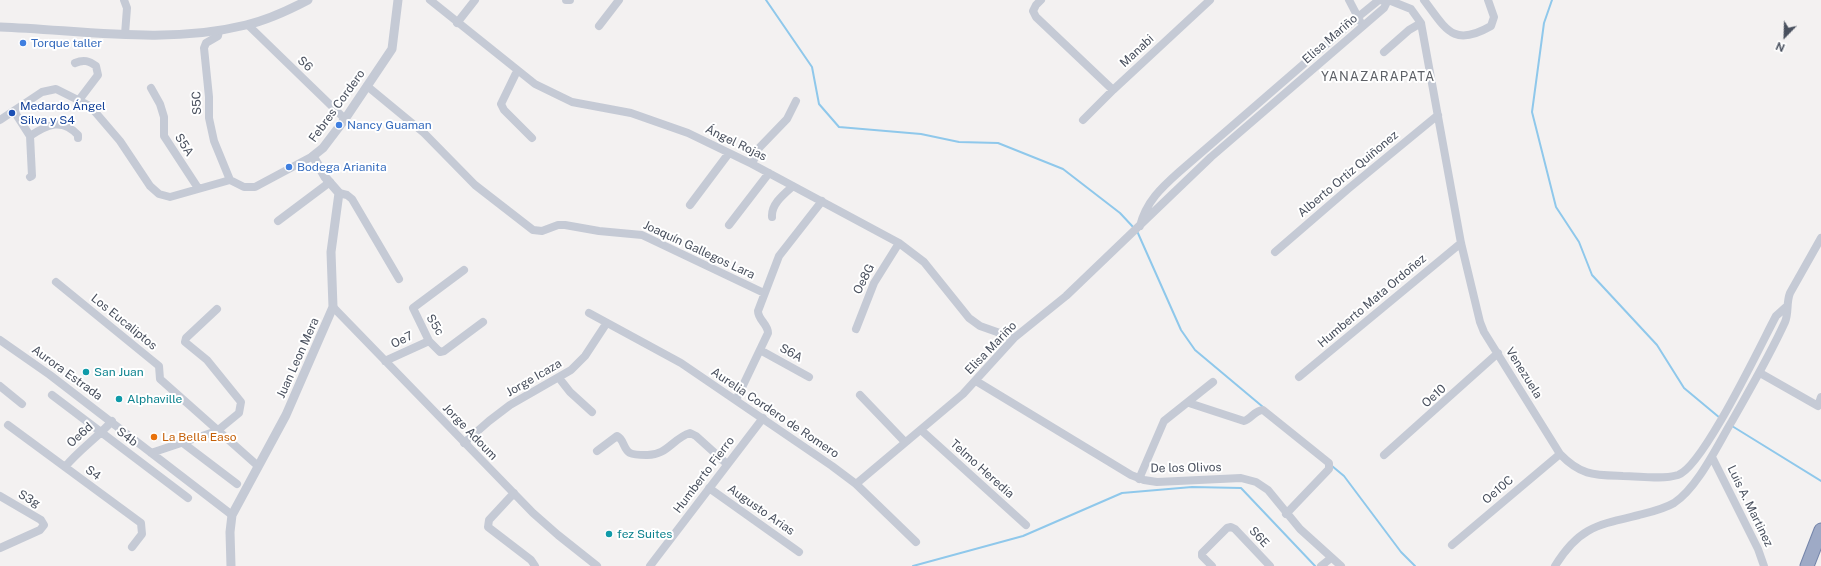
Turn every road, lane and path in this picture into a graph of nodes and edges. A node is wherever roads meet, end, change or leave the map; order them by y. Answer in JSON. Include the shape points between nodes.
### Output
{"nodes":[{"id":1,"x":124,"y":0,"type":"edge"},
{"id":2,"x":398,"y":0,"type":"edge"},
{"id":3,"x":430,"y":0,"type":"edge"},
{"id":4,"x":475,"y":0,"type":"edge"},
{"id":5,"x":566,"y":0,"type":"edge"},
{"id":6,"x":570,"y":0,"type":"edge"},
{"id":7,"x":619,"y":0,"type":"edge"},
{"id":8,"x":1041,"y":0,"type":"edge"},
{"id":9,"x":1210,"y":0,"type":"edge"},
{"id":10,"x":1349,"y":0,"type":"edge"},
{"id":11,"x":1390,"y":0,"type":"edge"},
{"id":12,"x":1424,"y":0,"type":"edge"},
{"id":13,"x":1488,"y":0,"type":"edge"},
{"id":14,"x":303,"y":1,"type":"edge"},
{"id":15,"x":1358,"y":17,"type":"junction"},
{"id":16,"x":457,"y":23,"type":"junction"},
{"id":17,"x":1420,"y":23,"type":"junction"},
{"id":18,"x":248,"y":25,"type":"junction"},
{"id":19,"x":598,"y":26,"type":"dead end"},
{"id":20,"x":0,"y":27,"type":"edge"},
{"id":21,"x":1363,"y":27,"type":"junction"},
{"id":22,"x":219,"y":31,"type":"junction"},
{"id":23,"x":125,"y":34,"type":"junction"},
{"id":24,"x":1384,"y":52,"type":"dead end"},
{"id":25,"x":75,"y":63,"type":"dead end"},
{"id":26,"x":517,"y":71,"type":"junction"},
{"id":27,"x":367,"y":86,"type":"junction"},
{"id":28,"x":151,"y":88,"type":"dead end"},
{"id":29,"x":1113,"y":90,"type":"junction"},
{"id":30,"x":79,"y":100,"type":"junction"},
{"id":31,"x":796,"y":101,"type":"dead end"},
{"id":32,"x":14,"y":111,"type":"junction"},
{"id":33,"x":1438,"y":115,"type":"junction"},
{"id":34,"x":345,"y":119,"type":"junction"},
{"id":35,"x":0,"y":120,"type":"edge"},
{"id":36,"x":1083,"y":120,"type":"dead end"},
{"id":37,"x":30,"y":136,"type":"junction"},
{"id":38,"x":78,"y":138,"type":"dead end"},
{"id":39,"x":532,"y":138,"type":"dead end"},
{"id":40,"x":729,"y":153,"type":"junction"},
{"id":41,"x":313,"y":156,"type":"junction"},
{"id":42,"x":752,"y":164,"type":"junction"},
{"id":43,"x":1186,"y":166,"type":"junction"},
{"id":44,"x":769,"y":173,"type":"junction"},
{"id":45,"x":1194,"y":173,"type":"junction"},
{"id":46,"x":30,"y":177,"type":"dead end"},
{"id":47,"x":230,"y":180,"type":"junction"},
{"id":48,"x":330,"y":182,"type":"junction"},
{"id":49,"x":793,"y":186,"type":"junction"},
{"id":50,"x":198,"y":188,"type":"junction"},
{"id":51,"x":339,"y":193,"type":"junction"},
{"id":52,"x":822,"y":201,"type":"junction"},
{"id":53,"x":690,"y":205,"type":"dead end"},
{"id":54,"x":772,"y":217,"type":"dead end"},
{"id":55,"x":278,"y":221,"type":"dead end"},
{"id":56,"x":729,"y":225,"type":"dead end"},
{"id":57,"x":1140,"y":226,"type":"junction"},
{"id":58,"x":1821,"y":238,"type":"edge"},
{"id":59,"x":899,"y":243,"type":"junction"},
{"id":60,"x":1461,"y":243,"type":"junction"},
{"id":61,"x":1275,"y":252,"type":"dead end"},
{"id":62,"x":464,"y":270,"type":"dead end"},
{"id":63,"x":399,"y":279,"type":"dead end"},
{"id":64,"x":56,"y":282,"type":"dead end"},
{"id":65,"x":764,"y":293,"type":"junction"},
{"id":66,"x":333,"y":307,"type":"junction"},
{"id":67,"x":1786,"y":307,"type":"junction"},
{"id":68,"x":217,"y":309,"type":"dead end"},
{"id":69,"x":589,"y":313,"type":"dead end"},
{"id":70,"x":482,"y":322,"type":"dead end"},
{"id":71,"x":606,"y":324,"type":"junction"},
{"id":72,"x":856,"y":329,"type":"dead end"},
{"id":73,"x":1014,"y":338,"type":"junction"},
{"id":74,"x":0,"y":340,"type":"edge"},
{"id":75,"x":429,"y":341,"type":"junction"},
{"id":76,"x":760,"y":350,"type":"junction"},
{"id":77,"x":1498,"y":353,"type":"junction"},
{"id":78,"x":386,"y":361,"type":"junction"},
{"id":79,"x":1760,"y":373,"type":"junction"},
{"id":80,"x":809,"y":377,"type":"dead end"},
{"id":81,"x":1299,"y":377,"type":"dead end"},
{"id":82,"x":558,"y":378,"type":"junction"},
{"id":83,"x":976,"y":381,"type":"junction"},
{"id":84,"x":1213,"y":382,"type":"dead end"},
{"id":85,"x":0,"y":386,"type":"edge"},
{"id":86,"x":52,"y":395,"type":"dead end"},
{"id":87,"x":860,"y":395,"type":"dead end"},
{"id":88,"x":1821,"y":398,"type":"edge"},
{"id":89,"x":736,"y":400,"type":"junction"},
{"id":90,"x":22,"y":404,"type":"dead end"},
{"id":91,"x":1192,"y":404,"type":"dead end"},
{"id":92,"x":592,"y":412,"type":"dead end"},
{"id":93,"x":763,"y":418,"type":"junction"},
{"id":94,"x":112,"y":421,"type":"junction"},
{"id":95,"x":8,"y":424,"type":"dead end"},
{"id":96,"x":921,"y":430,"type":"junction"},
{"id":97,"x":217,"y":431,"type":"junction"},
{"id":98,"x":102,"y":432,"type":"junction"},
{"id":99,"x":906,"y":442,"type":"junction"},
{"id":100,"x":183,"y":443,"type":"junction"},
{"id":101,"x":464,"y":443,"type":"junction"},
{"id":102,"x":597,"y":451,"type":"dead end"},
{"id":103,"x":151,"y":453,"type":"junction"},
{"id":104,"x":1560,"y":454,"type":"junction"},
{"id":105,"x":1384,"y":455,"type":"dead end"},
{"id":106,"x":1712,"y":456,"type":"junction"},
{"id":107,"x":727,"y":464,"type":"junction"},
{"id":108,"x":258,"y":466,"type":"junction"},
{"id":109,"x":65,"y":467,"type":"junction"},
{"id":110,"x":1139,"y":479,"type":"junction"},
{"id":111,"x":237,"y":484,"type":"dead end"},
{"id":112,"x":856,"y":484,"type":"junction"},
{"id":113,"x":709,"y":488,"type":"junction"},
{"id":114,"x":514,"y":493,"type":"junction"},
{"id":115,"x":0,"y":496,"type":"edge"},
{"id":116,"x":188,"y":498,"type":"dead end"},
{"id":117,"x":1286,"y":514,"type":"junction"},
{"id":118,"x":232,"y":515,"type":"junction"},
{"id":119,"x":1026,"y":525,"type":"dead end"},
{"id":120,"x":1821,"y":530,"type":"edge"},
{"id":121,"x":916,"y":542,"type":"dead end"},
{"id":122,"x":1452,"y":545,"type":"dead end"},
{"id":123,"x":132,"y":547,"type":"dead end"},
{"id":124,"x":0,"y":548,"type":"edge"},
{"id":125,"x":799,"y":552,"type":"dead end"},
{"id":126,"x":1330,"y":562,"type":"edge"},
{"id":127,"x":231,"y":566,"type":"edge"},
{"id":128,"x":535,"y":566,"type":"edge"},
{"id":129,"x":597,"y":566,"type":"edge"},
{"id":130,"x":650,"y":566,"type":"edge"},
{"id":131,"x":1212,"y":566,"type":"edge"},
{"id":132,"x":1270,"y":566,"type":"edge"},
{"id":133,"x":1321,"y":566,"type":"edge"},
{"id":134,"x":1341,"y":566,"type":"edge"},
{"id":135,"x":1555,"y":566,"type":"edge"},
{"id":136,"x":1764,"y":566,"type":"edge"},
{"id":137,"x":1807,"y":566,"type":"edge"}],
"edges":[{"from":1,"to":23,"type":"street","via":[[127,8]]},
{"from":2,"to":27,"type":"street","name":"Febres Cordero","via":[[392,49]]},
{"from":3,"to":16,"type":"street","name":"Ángel Rojas"},
{"from":4,"to":16,"type":"street"},
{"from":5,"to":6,"type":"street"},
{"from":7,"to":19,"type":"street"},
{"from":8,"to":29,"type":"street","via":[[1033,11],[1036,17]]},
{"from":9,"to":29,"type":"street","name":"Manabi"},
{"from":10,"to":15,"type":"street"},
{"from":11,"to":15,"type":"street","name":"Elisa Mariño","via":[[1379,0]]},
{"from":11,"to":17,"type":"street","name":"Venezuela","via":[[1411,9]]},
{"from":11,"to":21,"type":"street","name":"Elisa Mariño"},
{"from":12,"to":13,"type":"street","via":[[1444,27],[1454,34],[1466,37],[1491,26],[1494,17]]},
{"from":14,"to":18,"type":"street"},
{"from":15,"to":21,"type":"street"},
{"from":15,"to":43,"type":"street","name":"Elisa Mariño"},
{"from":16,"to":26,"type":"street","name":"Ángel Rojas"},
{"from":17,"to":24,"type":"street"},
{"from":17,"to":33,"type":"street","name":"Venezuela"},
{"from":18,"to":22,"type":"street"},
{"from":18,"to":34,"type":"street","name":"S6"},
{"from":20,"to":23,"type":"street"},
{"from":21,"to":45,"type":"street","name":"Elisa Mariño"},
{"from":22,"to":23,"type":"street","via":[[176,36]]},
{"from":22,"to":47,"type":"street","name":"S5C","via":[[218,36],[206,43],[204,48],[209,118],[214,140]]},
{"from":25,"to":30,"type":"street","via":[[89,61],[96,66],[98,75]]},
{"from":26,"to":39,"type":"street","via":[[501,104]]},
{"from":26,"to":40,"type":"street","name":"Ángel Rojas","via":[[535,84],[572,102],[607,107],[659,122]]},
{"from":27,"to":34,"type":"street","name":"Febres Cordero"},
{"from":27,"to":65,"type":"street","name":"Joaquín Gallegos Lara","via":[[424,133],[475,185],[533,230],[542,231],[565,225],[642,235]]},
{"from":28,"to":50,"type":"street","name":"S5A","via":[[164,116],[164,136]]},
{"from":29,"to":36,"type":"street","name":"Manabi"},
{"from":30,"to":32,"type":"street","via":[[56,89],[42,92]]},
{"from":30,"to":50,"type":"street","via":[[90,106],[120,141],[150,186],[159,194],[170,196]]},
{"from":31,"to":42,"type":"street","via":[[786,119],[762,145]]},
{"from":32,"to":35,"type":"street"},
{"from":32,"to":37,"type":"street"},
{"from":33,"to":60,"type":"street","name":"Venezuela"},
{"from":33,"to":61,"type":"street","name":"Alberto Ortiz Quiñonez","via":[[1348,188]]},
{"from":34,"to":41,"type":"street","name":"Febres Cordero","via":[[323,148]]},
{"from":37,"to":38,"type":"street","via":[[50,124],[66,125],[78,135]]},
{"from":37,"to":46,"type":"street"},
{"from":40,"to":42,"type":"street","name":"Ángel Rojas"},
{"from":40,"to":53,"type":"street"},
{"from":41,"to":47,"type":"street","via":[[255,187],[244,186]]},
{"from":41,"to":48,"type":"street"},
{"from":42,"to":44,"type":"street","name":"Ángel Rojas"},
{"from":43,"to":45,"type":"street"},
{"from":43,"to":57,"type":"street","name":"Elisa Mariño","via":[[1151,199]]},
{"from":44,"to":49,"type":"street","name":"Ángel Rojas"},
{"from":44,"to":56,"type":"street"},
{"from":45,"to":57,"type":"street","name":"Elisa Mariño"},
{"from":47,"to":50,"type":"street"},
{"from":48,"to":51,"type":"street"},
{"from":48,"to":55,"type":"street"},
{"from":49,"to":52,"type":"street","name":"Ángel Rojas"},
{"from":49,"to":54,"type":"street","via":[[775,205]]},
{"from":51,"to":63,"type":"street","via":[[352,199]]},
{"from":51,"to":66,"type":"street","name":"Juan Leon Mera","via":[[331,252]]},
{"from":52,"to":59,"type":"street","name":"Ángel Rojas"},
{"from":52,"to":65,"type":"street","via":[[779,256]]},
{"from":57,"to":73,"type":"street","name":"Elisa Mariño","via":[[1066,296]]},
{"from":58,"to":67,"type":"street","via":[[1790,293]]},
{"from":59,"to":72,"type":"street","name":"Oe8G","via":[[874,283]]},
{"from":59,"to":73,"type":"street","name":"Ángel Rojas","via":[[924,262],[969,318],[980,326]]},
{"from":60,"to":77,"type":"street","name":"Venezuela","via":[[1476,311],[1484,332]]},
{"from":60,"to":81,"type":"street","name":"Humberto Mata Ordoñez"},
{"from":62,"to":75,"type":"street","name":"S5c","via":[[413,308]]},
{"from":64,"to":97,"type":"street","name":"Los Eucaliptos","via":[[159,366],[160,379]]},
{"from":65,"to":76,"type":"street","via":[[758,314],[768,330]]},
{"from":66,"to":78,"type":"street","name":"Jorge Adoum"},
{"from":66,"to":108,"type":"street","name":"Juan Leon Mera","via":[[286,415]]},
{"from":67,"to":79,"type":"street","via":[[1786,320]]},
{"from":67,"to":104,"type":"street","name":"Venezuela","via":[[1776,316],[1702,451],[1679,475],[1656,477],[1587,473],[1571,465]]},
{"from":68,"to":97,"type":"street","via":[[186,338],[185,342],[207,360],[241,402],[239,412]]},
{"from":69,"to":71,"type":"street","name":"Aurelia Cordero de Romero"},
{"from":70,"to":75,"type":"street","name":"S5c","via":[[444,351],[440,352]]},
{"from":71,"to":82,"type":"street","name":"Jorge Icaza","via":[[585,356],[572,370]]},
{"from":71,"to":89,"type":"street","name":"Aurelia Cordero de Romero","via":[[670,357]]},
{"from":73,"to":83,"type":"street","name":"Elisa Mariño"},
{"from":74,"to":94,"type":"street","name":"Aurora Estrada"},
{"from":75,"to":78,"type":"street","name":"Oe7"},
{"from":76,"to":80,"type":"street","name":"S6A"},
{"from":76,"to":89,"type":"street"},
{"from":77,"to":104,"type":"street","name":"Venezuela"},
{"from":77,"to":105,"type":"street","name":"Oe10"},
{"from":78,"to":101,"type":"street","name":"Jorge Adoum"},
{"from":79,"to":88,"type":"street","via":[[1818,406]]},
{"from":79,"to":106,"type":"street"},
{"from":82,"to":92,"type":"street"},
{"from":82,"to":101,"type":"street","name":"Jorge Icaza","via":[[504,409]]},
{"from":83,"to":96,"type":"street","name":"Elisa Mariño"},
{"from":83,"to":110,"type":"street","name":"De los Olivos"},
{"from":84,"to":110,"type":"street","via":[[1164,421]]},
{"from":85,"to":90,"type":"street"},
{"from":86,"to":98,"type":"street","name":"S4b"},
{"from":87,"to":99,"type":"street"},
{"from":89,"to":93,"type":"street","name":"Aurelia Cordero de Romero"},
{"from":91,"to":117,"type":"street","via":[[1244,421],[1263,410],[1329,463],[1329,469]]},
{"from":93,"to":107,"type":"street","name":"Humberto Fierro"},
{"from":93,"to":112,"type":"street","name":"Aurelia Cordero de Romero"},
{"from":94,"to":98,"type":"street","name":"Oe6d"},
{"from":94,"to":103,"type":"street","name":"Aurora Estrada"},
{"from":95,"to":109,"type":"street","name":"S4"},
{"from":96,"to":99,"type":"street","name":"Elisa Mariño"},
{"from":96,"to":119,"type":"street","name":"Telmo Heredia"},
{"from":97,"to":100,"type":"street"},
{"from":97,"to":108,"type":"street","name":"Los Eucaliptos"},
{"from":98,"to":109,"type":"street","name":"Oe6d"},
{"from":98,"to":116,"type":"street","name":"S4b"},
{"from":99,"to":112,"type":"street","name":"Elisa Mariño"},
{"from":100,"to":103,"type":"street"},
{"from":100,"to":111,"type":"street"},
{"from":101,"to":114,"type":"street","name":"Jorge Adoum"},
{"from":102,"to":107,"type":"street","via":[[617,436],[631,453],[643,456],[658,454],[690,433]]},
{"from":103,"to":118,"type":"street","name":"Aurora Estrada"},
{"from":104,"to":122,"type":"street","name":"Oe10C"},
{"from":106,"to":135,"type":"street","via":[[1696,480],[1674,502],[1649,512],[1590,528],[1570,544]]},
{"from":106,"to":136,"type":"street","name":"Luis A. Martinez"},
{"from":107,"to":113,"type":"street","name":"Humberto Fierro"},
{"from":108,"to":118,"type":"street","name":"Juan Leon Mera"},
{"from":109,"to":123,"type":"street","name":"S4","via":[[141,523],[142,534]]},
{"from":110,"to":117,"type":"street","name":"De los Olivos","via":[[1157,482],[1249,479],[1268,490]]},
{"from":112,"to":121,"type":"street","name":"Aurelia Cordero de Romero"},
{"from":113,"to":125,"type":"street","name":"Augusto Arias"},
{"from":113,"to":130,"type":"street","name":"Humberto Fierro"},
{"from":114,"to":128,"type":"street","via":[[489,520],[488,527],[531,560]]},
{"from":114,"to":129,"type":"street","name":"Jorge Adoum","via":[[546,525]]},
{"from":115,"to":124,"type":"street","name":"S3g","via":[[41,520],[44,525],[40,530]]},
{"from":117,"to":126,"type":"street","name":"De los Olivos"},
{"from":118,"to":127,"type":"street","name":"Juan Leon Mera"},
{"from":120,"to":137,"type":"highway"},
{"from":126,"to":133,"type":"street"},
{"from":126,"to":134,"type":"street","name":"De los Olivos"},
{"from":131,"to":132,"type":"street","name":"S6E","via":[[1202,556],[1203,551],[1229,527],[1235,529]]}]}
